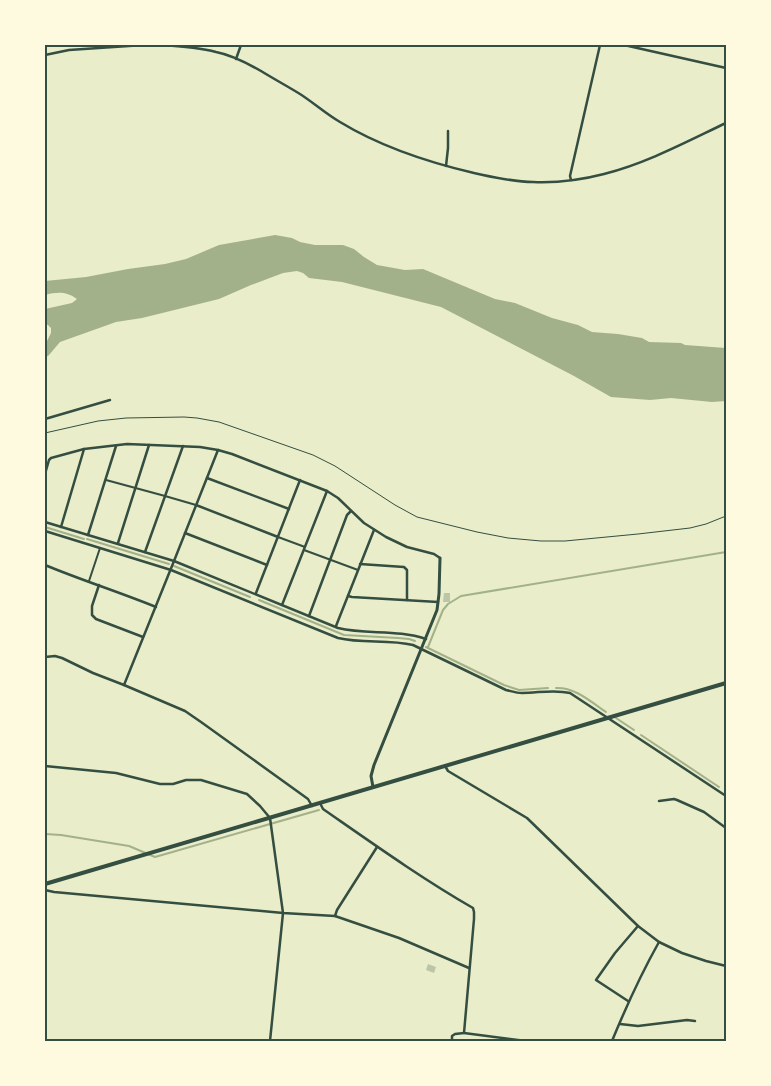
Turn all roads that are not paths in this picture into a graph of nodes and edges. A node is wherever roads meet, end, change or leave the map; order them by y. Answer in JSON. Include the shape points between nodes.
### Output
{"nodes":[{"id":1,"x":144,"y":45,"type":"edge"},
{"id":2,"x":160,"y":45,"type":"edge"},
{"id":3,"x":241,"y":45,"type":"edge"},
{"id":4,"x":600,"y":45,"type":"edge"},
{"id":5,"x":624,"y":45,"type":"edge"},
{"id":6,"x":45,"y":55,"type":"edge"},
{"id":7,"x":236,"y":59,"type":"junction"},
{"id":8,"x":726,"y":68,"type":"edge"},
{"id":9,"x":726,"y":123,"type":"edge"},
{"id":10,"x":448,"y":131,"type":"dead end"},
{"id":11,"x":446,"y":166,"type":"junction"},
{"id":12,"x":571,"y":180,"type":"junction"},
{"id":13,"x":110,"y":400,"type":"dead end"},
{"id":14,"x":45,"y":419,"type":"edge"},
{"id":15,"x":149,"y":444,"type":"junction"},
{"id":16,"x":116,"y":445,"type":"junction"},
{"id":17,"x":183,"y":446,"type":"junction"},
{"id":18,"x":84,"y":449,"type":"junction"},
{"id":19,"x":218,"y":450,"type":"junction"},
{"id":20,"x":46,"y":469,"type":"edge"},
{"id":21,"x":45,"y":474,"type":"edge"},
{"id":22,"x":207,"y":478,"type":"junction"},
{"id":23,"x":106,"y":480,"type":"junction"},
{"id":24,"x":300,"y":480,"type":"junction"},
{"id":25,"x":136,"y":488,"type":"junction"},
{"id":26,"x":326,"y":491,"type":"junction"},
{"id":27,"x":165,"y":496,"type":"junction"},
{"id":28,"x":196,"y":505,"type":"junction"},
{"id":29,"x":289,"y":509,"type":"junction"},
{"id":30,"x":351,"y":511,"type":"junction"},
{"id":31,"x":45,"y":522,"type":"edge"},
{"id":32,"x":61,"y":527,"type":"junction"},
{"id":33,"x":374,"y":530,"type":"junction"},
{"id":34,"x":45,"y":531,"type":"edge"},
{"id":35,"x":185,"y":533,"type":"junction"},
{"id":36,"x":88,"y":535,"type":"junction"},
{"id":37,"x":278,"y":537,"type":"junction"},
{"id":38,"x":118,"y":544,"type":"junction"},
{"id":39,"x":100,"y":548,"type":"junction"},
{"id":40,"x":304,"y":548,"type":"junction"},
{"id":41,"x":145,"y":552,"type":"junction"},
{"id":42,"x":440,"y":558,"type":"joint"},
{"id":43,"x":331,"y":560,"type":"junction"},
{"id":44,"x":174,"y":561,"type":"junction"},
{"id":45,"x":360,"y":564,"type":"junction"},
{"id":46,"x":45,"y":565,"type":"edge"},
{"id":47,"x":267,"y":565,"type":"junction"},
{"id":48,"x":171,"y":570,"type":"junction"},
{"id":49,"x":358,"y":570,"type":"junction"},
{"id":50,"x":89,"y":581,"type":"junction"},
{"id":51,"x":99,"y":585,"type":"junction"},
{"id":52,"x":256,"y":594,"type":"junction"},
{"id":53,"x":348,"y":596,"type":"junction"},
{"id":54,"x":406,"y":600,"type":"junction"},
{"id":55,"x":438,"y":602,"type":"junction"},
{"id":56,"x":282,"y":605,"type":"junction"},
{"id":57,"x":156,"y":607,"type":"junction"},
{"id":58,"x":309,"y":616,"type":"junction"},
{"id":59,"x":336,"y":627,"type":"junction"},
{"id":60,"x":144,"y":637,"type":"junction"},
{"id":61,"x":426,"y":639,"type":"junction"},
{"id":62,"x":421,"y":649,"type":"junction"},
{"id":63,"x":45,"y":657,"type":"edge"},
{"id":64,"x":726,"y":683,"type":"edge"},
{"id":65,"x":124,"y":685,"type":"junction"},
{"id":66,"x":607,"y":718,"type":"junction"},
{"id":67,"x":45,"y":766,"type":"edge"},
{"id":68,"x":445,"y":766,"type":"junction"},
{"id":69,"x":373,"y":787,"type":"junction"},
{"id":70,"x":726,"y":796,"type":"edge"},
{"id":71,"x":659,"y":801,"type":"dead end"},
{"id":72,"x":320,"y":803,"type":"junction"},
{"id":73,"x":312,"y":806,"type":"junction"},
{"id":74,"x":270,"y":818,"type":"junction"},
{"id":75,"x":726,"y":828,"type":"edge"},
{"id":76,"x":377,"y":847,"type":"junction"},
{"id":77,"x":45,"y":884,"type":"edge"},
{"id":78,"x":45,"y":890,"type":"edge"},
{"id":79,"x":283,"y":913,"type":"junction"},
{"id":80,"x":335,"y":916,"type":"junction"},
{"id":81,"x":638,"y":926,"type":"junction"},
{"id":82,"x":659,"y":942,"type":"junction"},
{"id":83,"x":726,"y":966,"type":"edge"},
{"id":84,"x":469,"y":968,"type":"junction"},
{"id":85,"x":629,"y":1001,"type":"junction"},
{"id":86,"x":696,"y":1021,"type":"dead end"},
{"id":87,"x":620,"y":1024,"type":"junction"},
{"id":88,"x":464,"y":1033,"type":"junction"},
{"id":89,"x":270,"y":1041,"type":"edge"},
{"id":90,"x":452,"y":1041,"type":"edge"},
{"id":91,"x":525,"y":1041,"type":"edge"},
{"id":92,"x":612,"y":1041,"type":"edge"}],
"edges":[{"from":1,"to":6,"type":"street"},
{"from":2,"to":7,"type":"street","via":[[217,52]]},
{"from":3,"to":7,"type":"street"},
{"from":4,"to":12,"type":"street"},
{"from":5,"to":8,"type":"street"},
{"from":7,"to":11,"type":"street","via":[[300,94],[372,140]]},
{"from":9,"to":12,"type":"street","via":[[639,162],[605,174]]},
{"from":10,"to":11,"type":"street"},
{"from":11,"to":12,"type":"street","via":[[517,181]]},
{"from":13,"to":14,"type":"street"},
{"from":15,"to":16,"type":"street"},
{"from":15,"to":17,"type":"street"},
{"from":15,"to":25,"type":"street"},
{"from":16,"to":18,"type":"street"},
{"from":16,"to":23,"type":"street"},
{"from":17,"to":19,"type":"street"},
{"from":17,"to":27,"type":"street"},
{"from":18,"to":20,"type":"street","via":[[51,458]]},
{"from":18,"to":32,"type":"street"},
{"from":19,"to":22,"type":"street"},
{"from":19,"to":24,"type":"street"},
{"from":20,"to":21,"type":"street"},
{"from":22,"to":28,"type":"street"},
{"from":22,"to":29,"type":"street"},
{"from":23,"to":25,"type":"street"},
{"from":23,"to":36,"type":"street"},
{"from":24,"to":26,"type":"street"},
{"from":24,"to":29,"type":"street"},
{"from":25,"to":27,"type":"street"},
{"from":25,"to":38,"type":"street"},
{"from":26,"to":30,"type":"street"},
{"from":26,"to":40,"type":"street"},
{"from":27,"to":28,"type":"street"},
{"from":27,"to":41,"type":"street"},
{"from":28,"to":35,"type":"street"},
{"from":28,"to":37,"type":"street"},
{"from":29,"to":37,"type":"street"},
{"from":30,"to":33,"type":"street"},
{"from":30,"to":43,"type":"street"},
{"from":31,"to":32,"type":"street"},
{"from":32,"to":36,"type":"street"},
{"from":33,"to":42,"type":"street","via":[[407,547]]},
{"from":33,"to":45,"type":"street"},
{"from":34,"to":39,"type":"street"},
{"from":35,"to":44,"type":"street"},
{"from":35,"to":47,"type":"street"},
{"from":36,"to":38,"type":"street"},
{"from":37,"to":40,"type":"street"},
{"from":37,"to":47,"type":"street"},
{"from":38,"to":41,"type":"street"},
{"from":39,"to":48,"type":"street"},
{"from":39,"to":50,"type":"street"},
{"from":40,"to":43,"type":"street"},
{"from":40,"to":56,"type":"street"},
{"from":41,"to":44,"type":"street"},
{"from":42,"to":55,"type":"street"},
{"from":43,"to":49,"type":"street"},
{"from":43,"to":58,"type":"street"},
{"from":44,"to":48,"type":"street"},
{"from":44,"to":52,"type":"street"},
{"from":45,"to":49,"type":"street"},
{"from":45,"to":54,"type":"street","via":[[404,567],[407,570]]},
{"from":46,"to":50,"type":"street"},
{"from":47,"to":52,"type":"street"},
{"from":48,"to":57,"type":"street"},
{"from":48,"to":62,"type":"street","via":[[338,638],[407,644]]},
{"from":49,"to":53,"type":"street"},
{"from":50,"to":51,"type":"street"},
{"from":51,"to":57,"type":"street"},
{"from":51,"to":60,"type":"street","via":[[92,615]]},
{"from":52,"to":56,"type":"street"},
{"from":53,"to":54,"type":"street"},
{"from":53,"to":59,"type":"street"},
{"from":54,"to":55,"type":"street"},
{"from":55,"to":61,"type":"street"},
{"from":56,"to":58,"type":"street"},
{"from":57,"to":60,"type":"street"},
{"from":58,"to":59,"type":"street"},
{"from":59,"to":61,"type":"street","via":[[351,631],[408,634]]},
{"from":60,"to":65,"type":"street"},
{"from":61,"to":62,"type":"street"},
{"from":62,"to":66,"type":"street","via":[[506,690],[570,693]]},
{"from":62,"to":69,"type":"street","via":[[374,765]]},
{"from":63,"to":65,"type":"street","via":[[62,658]]},
{"from":64,"to":66,"type":"main road"},
{"from":65,"to":73,"type":"street","via":[[189,714],[308,799]]},
{"from":66,"to":68,"type":"main road"},
{"from":66,"to":70,"type":"street"},
{"from":67,"to":74,"type":"street","via":[[116,774],[160,784],[201,780],[247,794]]},
{"from":68,"to":69,"type":"main road"},
{"from":68,"to":81,"type":"street","via":[[448,771],[527,818]]},
{"from":69,"to":72,"type":"main road"},
{"from":71,"to":75,"type":"street","via":[[678,800],[704,812]]},
{"from":72,"to":73,"type":"main road"},
{"from":72,"to":76,"type":"street","via":[[323,809]]},
{"from":73,"to":74,"type":"main road"},
{"from":74,"to":77,"type":"main road"},
{"from":74,"to":79,"type":"street"},
{"from":76,"to":80,"type":"street"},
{"from":76,"to":84,"type":"street","via":[[473,908]]},
{"from":78,"to":79,"type":"street"},
{"from":79,"to":80,"type":"street"},
{"from":79,"to":89,"type":"street"},
{"from":80,"to":84,"type":"street","via":[[400,938]]},
{"from":81,"to":82,"type":"street"},
{"from":81,"to":85,"type":"street","via":[[596,980]]},
{"from":82,"to":83,"type":"street","via":[[682,953]]},
{"from":82,"to":85,"type":"street"},
{"from":84,"to":88,"type":"street"},
{"from":85,"to":87,"type":"street"},
{"from":86,"to":87,"type":"street","via":[[638,1026]]},
{"from":87,"to":92,"type":"street"},
{"from":88,"to":90,"type":"street","via":[[452,1036]]},
{"from":88,"to":91,"type":"street"}]}
